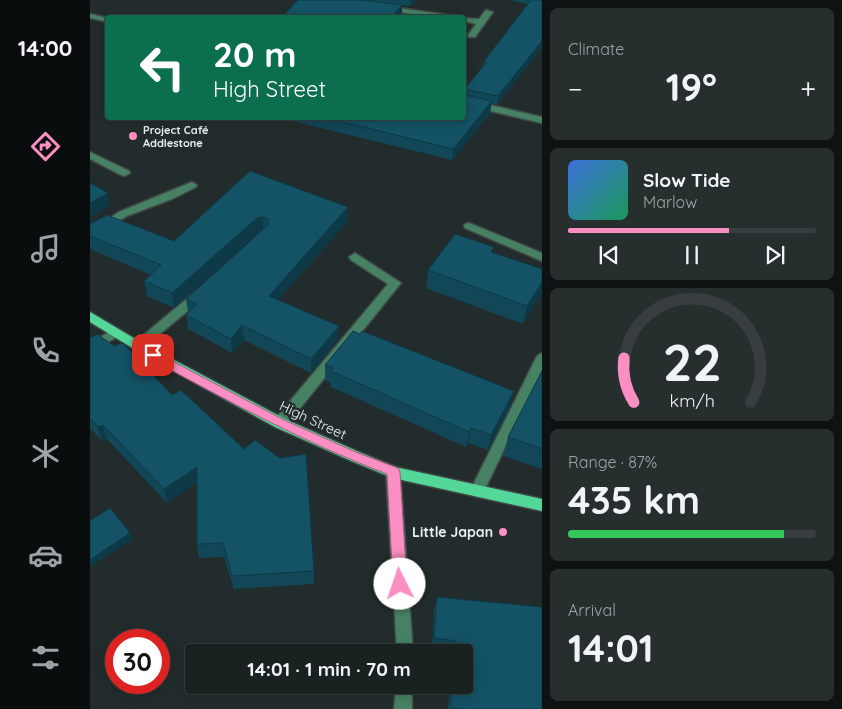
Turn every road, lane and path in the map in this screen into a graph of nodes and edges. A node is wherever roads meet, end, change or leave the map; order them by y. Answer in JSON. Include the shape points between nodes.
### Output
{"nodes":[{"id":1,"x":380,"y":7,"type":"edge"},
{"id":2,"x":489,"y":12,"type":"dead end"},
{"id":3,"x":435,"y":15,"type":"edge"},
{"id":4,"x":90,"y":16,"type":"edge"},
{"id":5,"x":105,"y":19,"type":"edge"},
{"id":6,"x":466,"y":19,"type":"edge"},
{"id":7,"x":481,"y":22,"type":"junction"},
{"id":8,"x":472,"y":35,"type":"dead end"},
{"id":9,"x":466,"y":102,"type":"edge"},
{"id":10,"x":542,"y":120,"type":"edge"},
{"id":11,"x":90,"y":155,"type":"edge"},
{"id":12,"x":125,"y":173,"type":"dead end"},
{"id":13,"x":192,"y":185,"type":"dead end"},
{"id":14,"x":469,"y":226,"type":"dead end"},
{"id":15,"x":90,"y":236,"type":"edge"},
{"id":16,"x":355,"y":256,"type":"dead end"},
{"id":17,"x":542,"y":257,"type":"edge"},
{"id":18,"x":209,"y":286,"type":"edge"},
{"id":19,"x":90,"y":316,"type":"edge"},
{"id":20,"x":116,"y":332,"type":"junction"},
{"id":21,"x":138,"y":346,"type":"junction"},
{"id":22,"x":90,"y":350,"type":"edge"},
{"id":23,"x":542,"y":358,"type":"edge"},
{"id":24,"x":280,"y":423,"type":"junction"},
{"id":25,"x":393,"y":472,"type":"junction"},
{"id":26,"x":477,"y":492,"type":"junction"},
{"id":27,"x":542,"y":505,"type":"edge"},
{"id":28,"x":404,"y":644,"type":"edge"},
{"id":29,"x":403,"y":694,"type":"edge"},
{"id":30,"x":402,"y":709,"type":"edge"}],
"edges":[{"from":1,"to":3,"type":"street"},
{"from":2,"to":7,"type":"street"},
{"from":4,"to":5,"type":"street"},
{"from":6,"to":7,"type":"street"},
{"from":7,"to":8,"type":"street"},
{"from":9,"to":10,"type":"street"},
{"from":11,"to":12,"type":"street"},
{"from":13,"to":15,"type":"street","via":[[123,214]]},
{"from":14,"to":17,"type":"street"},
{"from":16,"to":24,"type":"street","via":[[395,283]]},
{"from":18,"to":21,"type":"street"},
{"from":19,"to":20,"type":"main road","name":"High Street"},
{"from":20,"to":21,"type":"main road","name":"High Street"},
{"from":20,"to":22,"type":"street"},
{"from":21,"to":24,"type":"main road","name":"High Street"},
{"from":23,"to":26,"type":"street"},
{"from":24,"to":25,"type":"main road","name":"High Street"},
{"from":25,"to":26,"type":"main road","name":"High Street"},
{"from":25,"to":28,"type":"street"},
{"from":26,"to":27,"type":"main road","name":"High Street"},
{"from":29,"to":30,"type":"street"}]}
